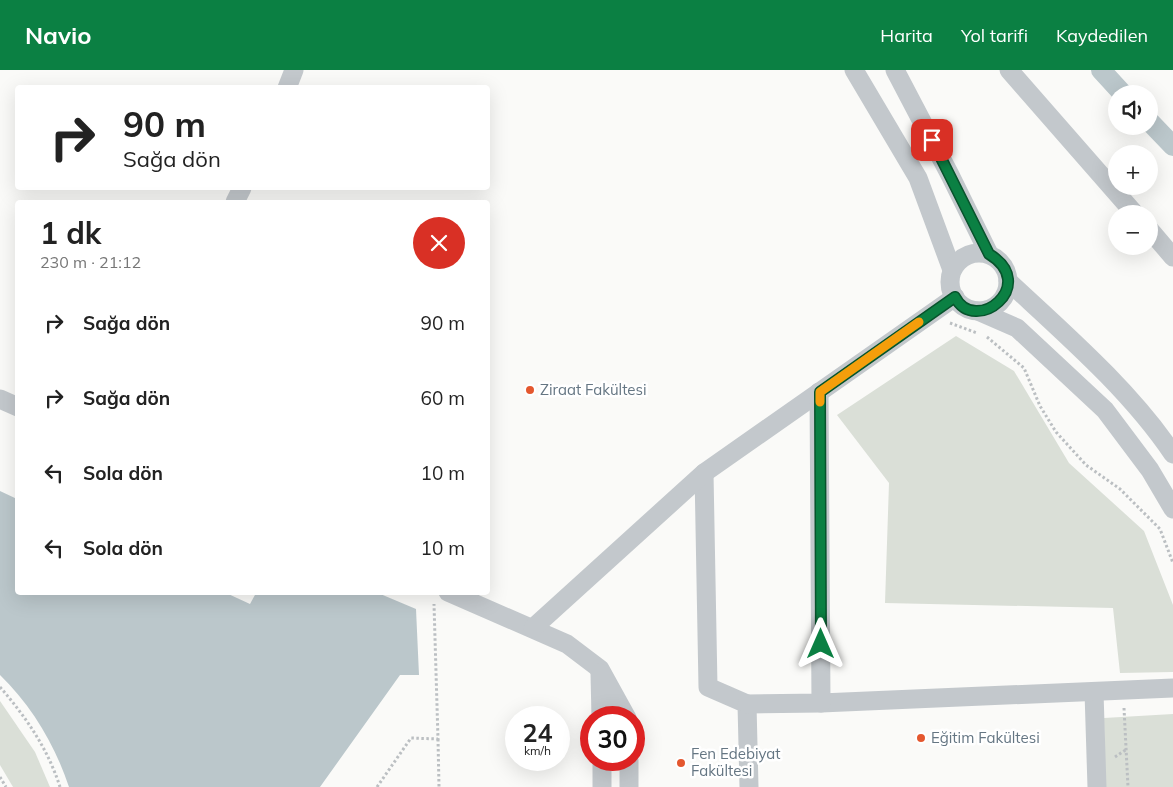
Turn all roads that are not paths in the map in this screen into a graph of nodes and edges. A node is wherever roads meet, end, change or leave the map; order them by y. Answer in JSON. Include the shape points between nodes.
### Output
{"nodes":[{"id":1,"x":294,"y":70,"type":"edge"},
{"id":2,"x":854,"y":70,"type":"edge"},
{"id":3,"x":895,"y":70,"type":"edge"},
{"id":4,"x":1009,"y":70,"type":"edge"},
{"id":5,"x":288,"y":85,"type":"edge"},
{"id":6,"x":1127,"y":205,"type":"edge"},
{"id":7,"x":1158,"y":240,"type":"edge"},
{"id":8,"x":989,"y":254,"type":"junction"},
{"id":9,"x":1173,"y":257,"type":"edge"},
{"id":10,"x":952,"y":270,"type":"junction"},
{"id":11,"x":1008,"y":281,"type":"junction"},
{"id":12,"x":955,"y":297,"type":"junction"},
{"id":13,"x":978,"y":311,"type":"junction"},
{"id":14,"x":820,"y":392,"type":"junction"},
{"id":15,"x":0,"y":399,"type":"edge"},
{"id":16,"x":15,"y":406,"type":"edge"},
{"id":17,"x":1173,"y":454,"type":"edge"},
{"id":18,"x":704,"y":472,"type":"junction"},
{"id":19,"x":1173,"y":509,"type":"edge"},
{"id":20,"x":441,"y":597,"type":"edge"},
{"id":21,"x":533,"y":628,"type":"junction"},
{"id":22,"x":600,"y":669,"type":"junction"},
{"id":23,"x":1173,"y":688,"type":"edge"},
{"id":24,"x":1094,"y":692,"type":"junction"},
{"id":25,"x":821,"y":703,"type":"junction"},
{"id":26,"x":747,"y":704,"type":"junction"},
{"id":27,"x":601,"y":706,"type":"edge"},
{"id":28,"x":620,"y":706,"type":"edge"},
{"id":29,"x":602,"y":771,"type":"edge"},
{"id":30,"x":629,"y":771,"type":"edge"},
{"id":31,"x":602,"y":787,"type":"edge"},
{"id":32,"x":630,"y":787,"type":"edge"},
{"id":33,"x":749,"y":787,"type":"edge"},
{"id":34,"x":1096,"y":787,"type":"edge"}],
"edges":[{"from":1,"to":5,"type":"street"},
{"from":2,"to":10,"type":"street","via":[[918,178]]},
{"from":3,"to":8,"type":"street"},
{"from":4,"to":6,"type":"street"},
{"from":7,"to":9,"type":"street"},
{"from":8,"to":10,"type":"street","via":[[966,256]]},
{"from":8,"to":11,"type":"street","via":[[1002,265]]},
{"from":10,"to":12,"type":"street","via":[[950,280]]},
{"from":11,"to":13,"type":"street","via":[[1000,302]]},
{"from":11,"to":17,"type":"street","via":[[1071,340],[1154,426]]},
{"from":12,"to":13,"type":"street","via":[[967,308]]},
{"from":12,"to":14,"type":"street"},
{"from":13,"to":19,"type":"street","via":[[1017,328],[1105,410],[1150,470]]},
{"from":14,"to":18,"type":"street"},
{"from":14,"to":25,"type":"street"},
{"from":15,"to":16,"type":"street"},
{"from":18,"to":21,"type":"street"},
{"from":18,"to":26,"type":"street","via":[[708,687]]},
{"from":20,"to":21,"type":"street"},
{"from":21,"to":22,"type":"street","via":[[567,644]]},
{"from":22,"to":27,"type":"street"},
{"from":22,"to":28,"type":"street"},
{"from":23,"to":24,"type":"street"},
{"from":24,"to":25,"type":"street"},
{"from":24,"to":34,"type":"street"},
{"from":25,"to":26,"type":"street"},
{"from":26,"to":33,"type":"street"},
{"from":29,"to":31,"type":"street"},
{"from":30,"to":32,"type":"street"}]}
